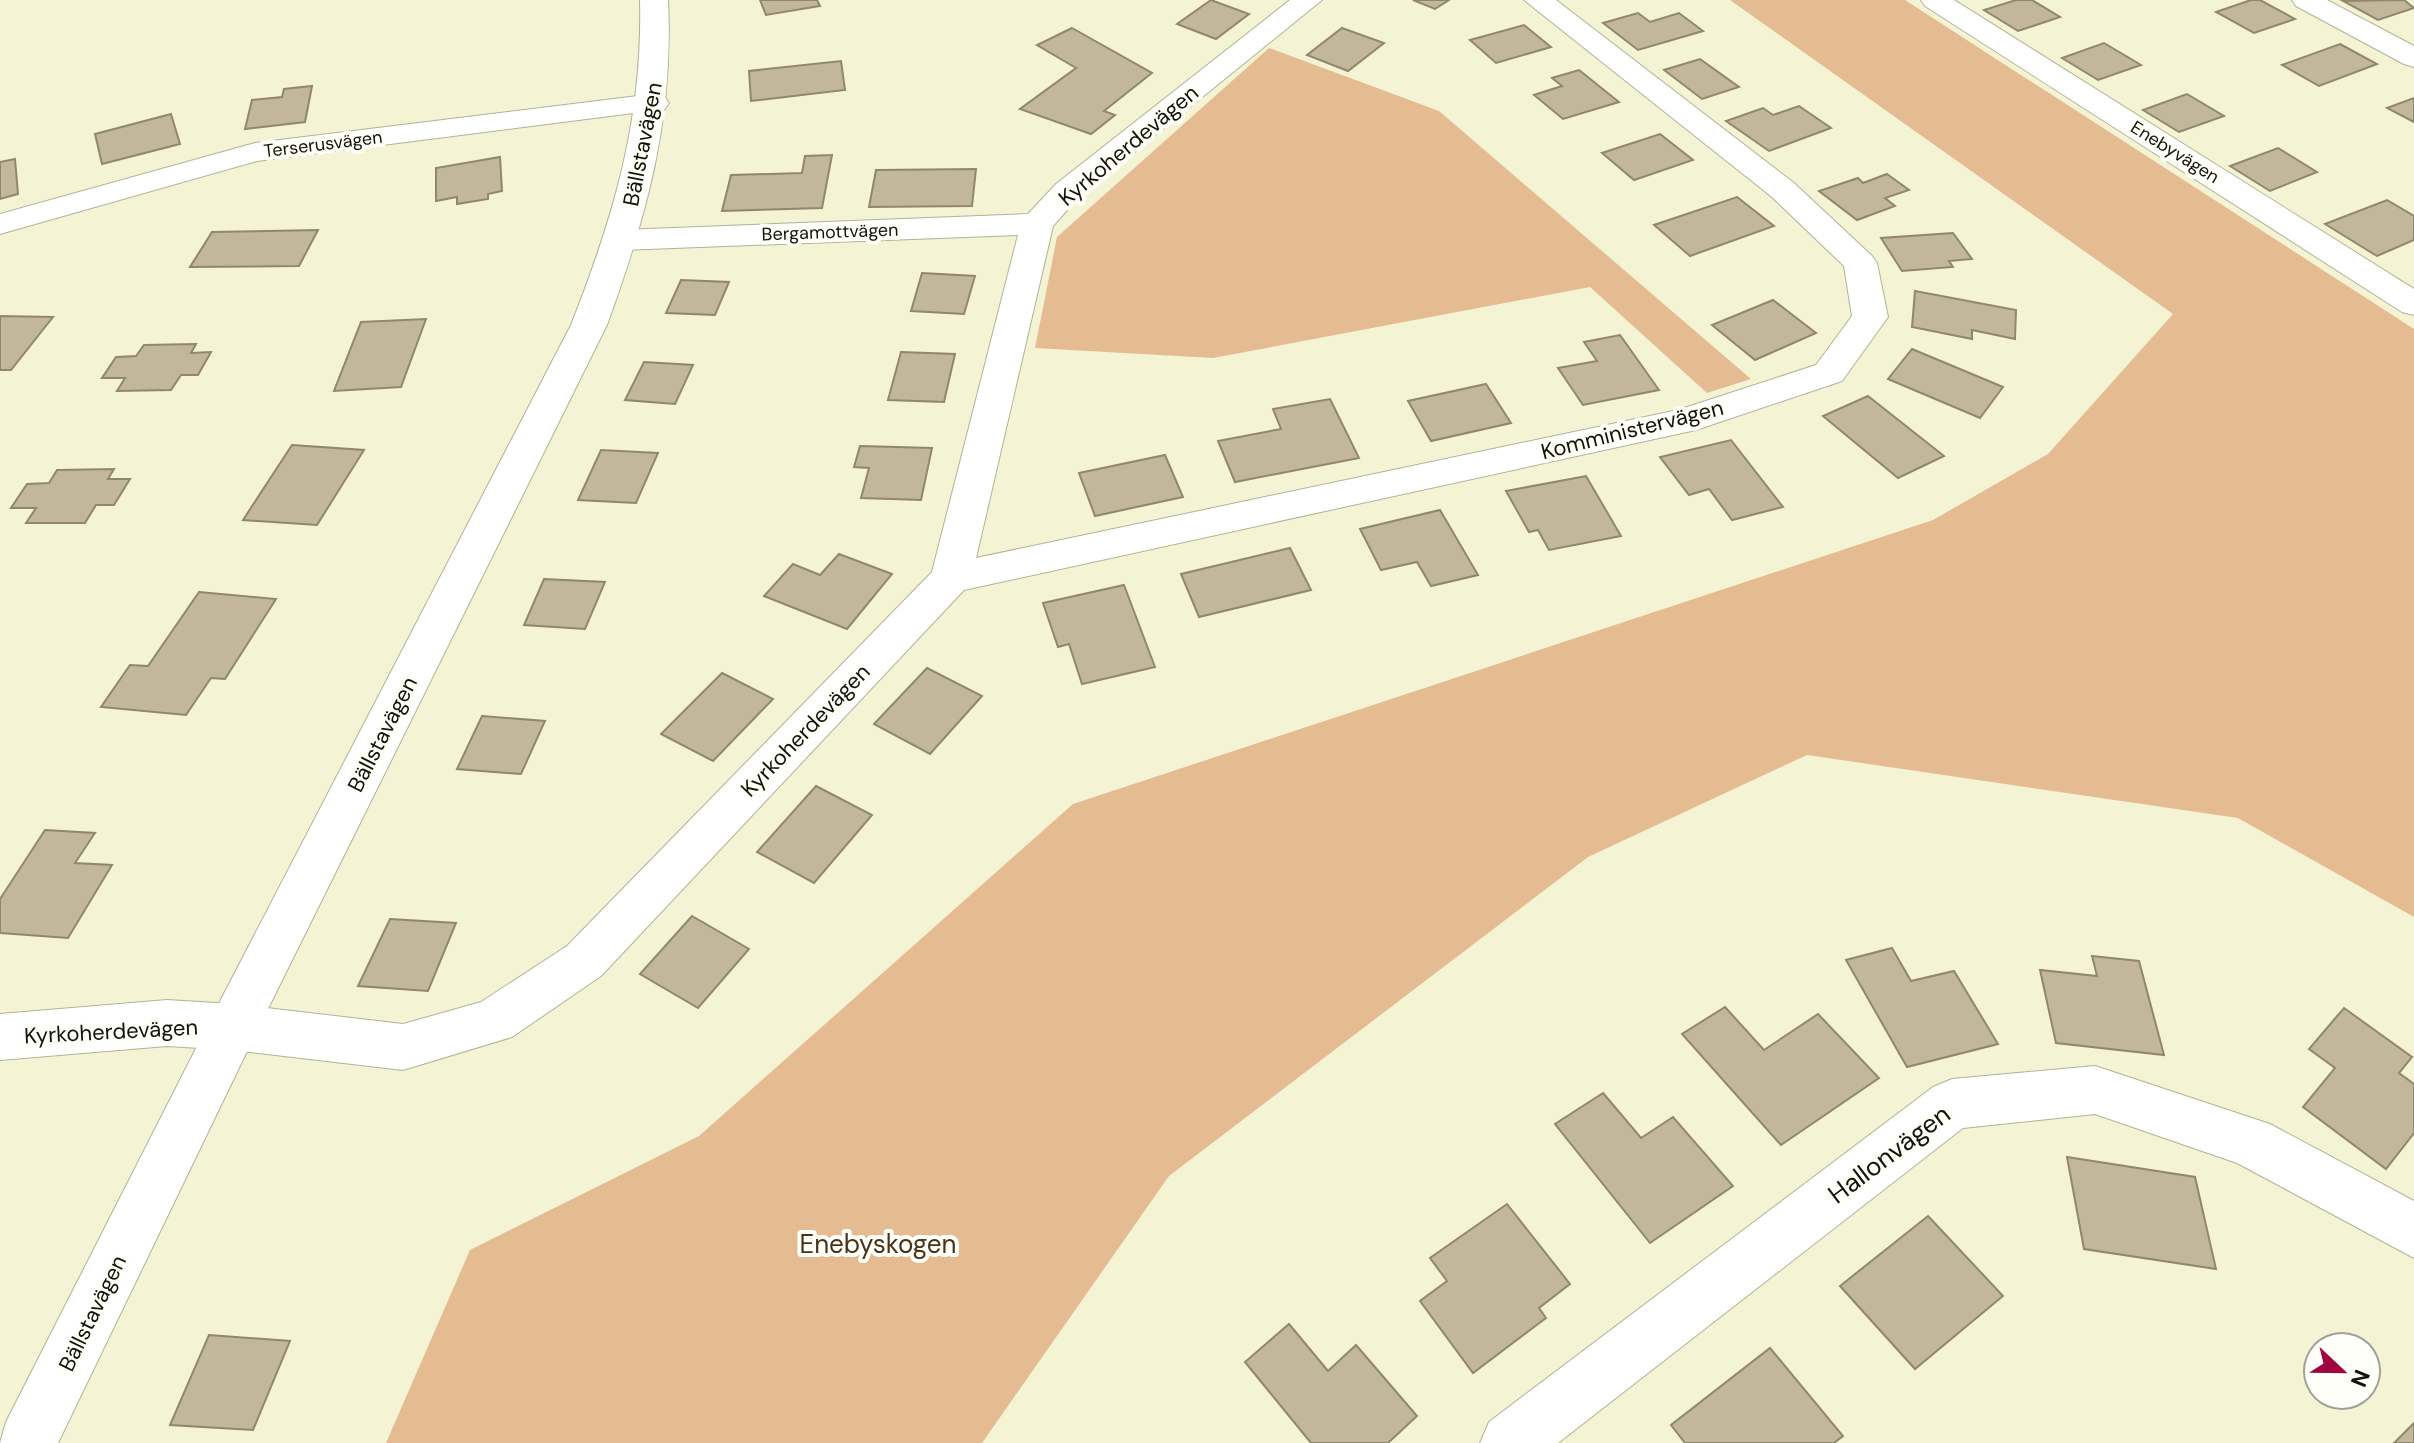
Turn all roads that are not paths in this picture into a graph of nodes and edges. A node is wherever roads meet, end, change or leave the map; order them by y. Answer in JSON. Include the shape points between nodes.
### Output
{"nodes":[{"id":1,"x":654,"y":0,"type":"edge"},
{"id":2,"x":1308,"y":0,"type":"edge"},
{"id":3,"x":1538,"y":0,"type":"edge"},
{"id":4,"x":1935,"y":0,"type":"edge"},
{"id":5,"x":2306,"y":0,"type":"edge"},
{"id":6,"x":2414,"y":58,"type":"edge"},
{"id":7,"x":654,"y":103,"type":"junction"},
{"id":8,"x":0,"y":224,"type":"edge"},
{"id":9,"x":1037,"y":224,"type":"junction"},
{"id":10,"x":622,"y":240,"type":"junction"},
{"id":11,"x":2414,"y":304,"type":"edge"},
{"id":12,"x":951,"y":578,"type":"junction"},
{"id":13,"x":233,"y":1027,"type":"junction"},
{"id":14,"x":0,"y":1037,"type":"edge"},
{"id":15,"x":2414,"y":1231,"type":"edge"},
{"id":16,"x":27,"y":1443,"type":"edge"},
{"id":17,"x":1510,"y":1443,"type":"edge"}],
"edges":[{"from":1,"to":7,"type":"street","name":"Bällstavägen"},
{"from":2,"to":9,"type":"street","name":"Kyrkoherdevägen","via":[[1067,191]]},
{"from":3,"to":12,"type":"street","name":"Komministervägen","via":[[1783,190],[1860,263],[1870,317],[1829,373],[1683,421]]},
{"from":4,"to":11,"type":"street","name":"Enebyvägen"},
{"from":5,"to":6,"type":"street"},
{"from":7,"to":8,"type":"street","name":"Terserusvägen","via":[[255,152]]},
{"from":7,"to":10,"type":"street","name":"Bällstavägen"},
{"from":9,"to":10,"type":"street","name":"Bergamottvägen"},
{"from":9,"to":12,"type":"street","name":"Kyrkoherdevägen"},
{"from":10,"to":13,"type":"street","name":"Bällstavägen","via":[[589,325]]},
{"from":12,"to":13,"type":"street","name":"Kyrkoherdevägen","via":[[584,961],[494,1021],[403,1047]]},
{"from":13,"to":14,"type":"street","name":"Kyrkoherdevägen","via":[[167,1023]]},
{"from":13,"to":16,"type":"street","name":"Bällstavägen"},
{"from":15,"to":17,"type":"street","name":"Hallonvägen","via":[[2251,1142],[2095,1090],[1952,1104]]}]}
